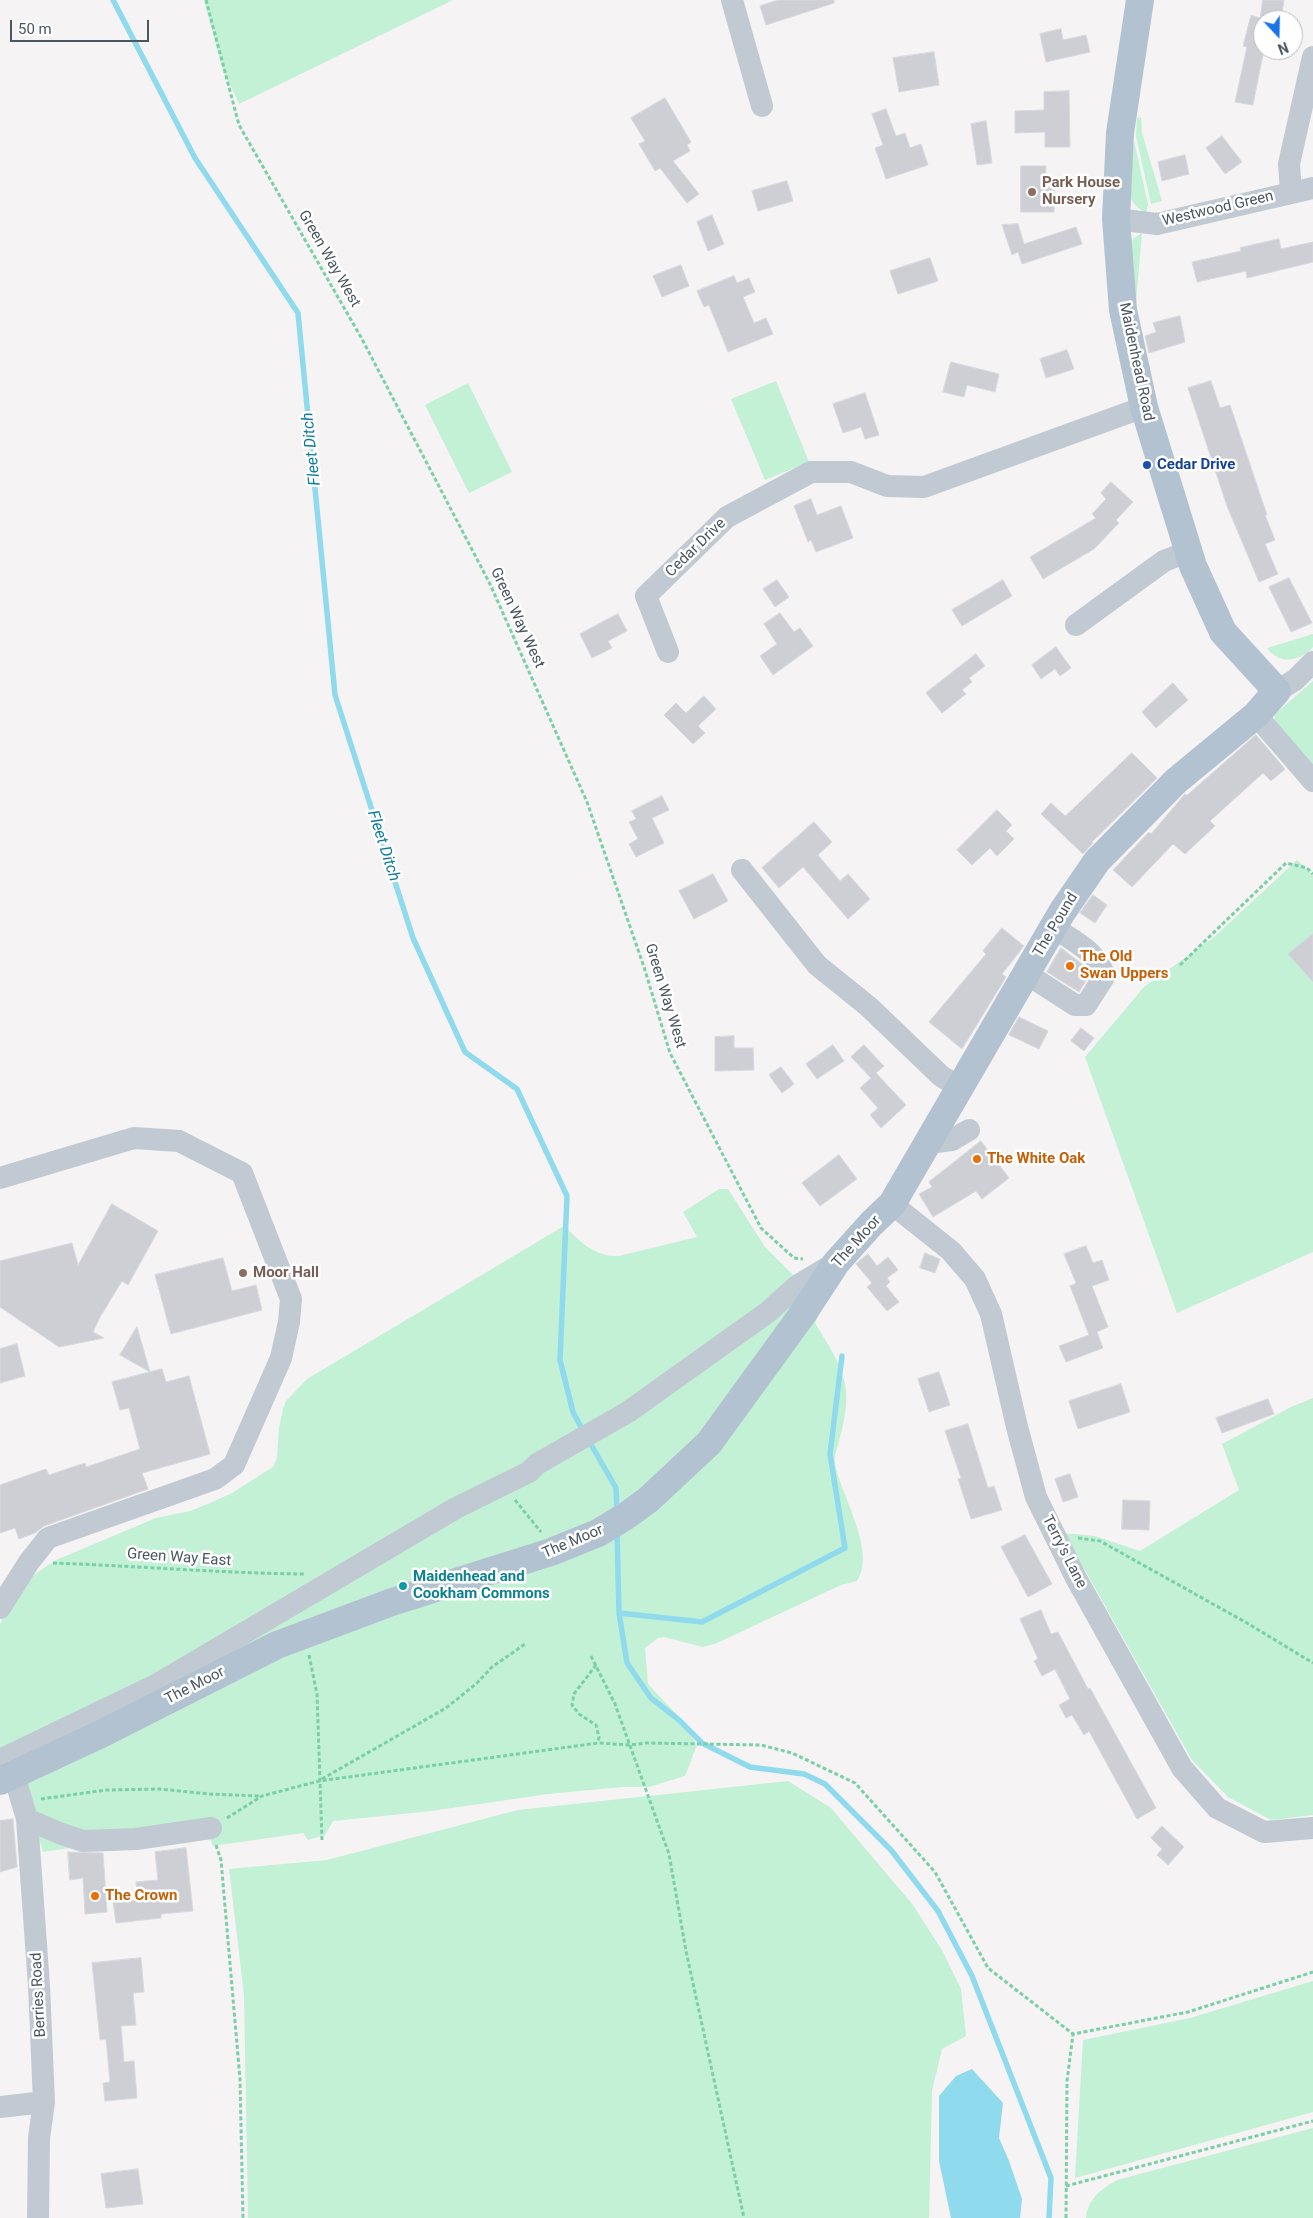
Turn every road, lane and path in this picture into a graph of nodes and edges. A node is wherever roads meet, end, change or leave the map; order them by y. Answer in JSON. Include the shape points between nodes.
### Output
{"nodes":[{"id":1,"x":206,"y":0,"type":"edge"},
{"id":2,"x":732,"y":0,"type":"edge"},
{"id":3,"x":1140,"y":0,"type":"edge"},
{"id":4,"x":1313,"y":57,"type":"edge"},
{"id":5,"x":762,"y":106,"type":"dead end"},
{"id":6,"x":1313,"y":188,"type":"edge"},
{"id":7,"x":1291,"y":192,"type":"junction"},
{"id":8,"x":1116,"y":219,"type":"junction"},
{"id":9,"x":1144,"y":407,"type":"junction"},
{"id":10,"x":1187,"y":552,"type":"junction"},
{"id":11,"x":1076,"y":625,"type":"dead end"},
{"id":12,"x":668,"y":652,"type":"dead end"},
{"id":13,"x":1313,"y":662,"type":"edge"},
{"id":14,"x":1277,"y":691,"type":"junction"},
{"id":15,"x":1256,"y":715,"type":"junction"},
{"id":16,"x":1313,"y":781,"type":"edge"},
{"id":17,"x":742,"y":870,"type":"dead end"},
{"id":18,"x":1313,"y":874,"type":"edge"},
{"id":19,"x":1053,"y":928,"type":"junction"},
{"id":20,"x":1180,"y":965,"type":"dead end"},
{"id":21,"x":1027,"y":974,"type":"junction"},
{"id":22,"x":961,"y":1088,"type":"junction"},
{"id":23,"x":969,"y":1130,"type":"dead end"},
{"id":24,"x":930,"y":1142,"type":"junction"},
{"id":25,"x":0,"y":1178,"type":"edge"},
{"id":26,"x":892,"y":1204,"type":"junction"},
{"id":27,"x":788,"y":1253,"type":"dead end"},
{"id":28,"x":836,"y":1263,"type":"junction"},
{"id":29,"x":515,"y":1500,"type":"dead end"},
{"id":30,"x":1054,"y":1534,"type":"junction"},
{"id":31,"x":553,"y":1561,"type":"junction"},
{"id":32,"x":28,"y":1562,"type":"junction"},
{"id":33,"x":324,"y":1585,"type":"junction"},
{"id":34,"x":0,"y":1608,"type":"edge"},
{"id":35,"x":303,"y":1635,"type":"junction"},
{"id":36,"x":525,"y":1644,"type":"dead end"},
{"id":37,"x":591,"y":1656,"type":"dead end"},
{"id":38,"x":1313,"y":1663,"type":"edge"},
{"id":39,"x":596,"y":1665,"type":"junction"},
{"id":40,"x":598,"y":1742,"type":"junction"},
{"id":41,"x":630,"y":1745,"type":"junction"},
{"id":42,"x":5,"y":1772,"type":"edge"},
{"id":43,"x":319,"y":1781,"type":"junction"},
{"id":44,"x":262,"y":1796,"type":"junction"},
{"id":45,"x":41,"y":1799,"type":"dead end"},
{"id":46,"x":27,"y":1818,"type":"junction"},
{"id":47,"x":212,"y":1828,"type":"junction"},
{"id":48,"x":1313,"y":1828,"type":"edge"},
{"id":49,"x":322,"y":1840,"type":"dead end"},
{"id":50,"x":1313,"y":1972,"type":"edge"},
{"id":51,"x":1073,"y":2034,"type":"junction"},
{"id":52,"x":44,"y":2102,"type":"junction"},
{"id":53,"x":0,"y":2106,"type":"edge"},
{"id":54,"x":1313,"y":2121,"type":"edge"},
{"id":55,"x":1066,"y":2186,"type":"junction"},
{"id":56,"x":38,"y":2218,"type":"edge"},
{"id":57,"x":242,"y":2218,"type":"edge"},
{"id":58,"x":744,"y":2218,"type":"edge"},
{"id":59,"x":1066,"y":2218,"type":"edge"}],
"edges":[{"from":1,"to":27,"type":"path","name":"Green Way West","via":[[239,125],[362,340],[490,584],[587,802],[670,1053],[761,1228]]},
{"from":2,"to":5,"type":"street"},
{"from":3,"to":8,"type":"main road","name":"Maidenhead Road","via":[[1120,133]]},
{"from":4,"to":7,"type":"street","name":"Westwood Green","via":[[1289,164]]},
{"from":6,"to":7,"type":"street","name":"Westwood Green"},
{"from":7,"to":8,"type":"street","name":"Westwood Green","via":[[1157,224]]},
{"from":8,"to":9,"type":"main road","name":"Maidenhead Road","via":[[1124,310]]},
{"from":9,"to":10,"type":"main road","name":"Maidenhead Road"},
{"from":9,"to":12,"type":"street","name":"Cedar Drive","via":[[924,487],[887,486],[851,472],[811,472],[727,517],[646,596]]},
{"from":10,"to":11,"type":"street","via":[[1164,562]]},
{"from":10,"to":14,"type":"main road","name":"Maidenhead Road","via":[[1223,632]]},
{"from":13,"to":14,"type":"street"},
{"from":14,"to":15,"type":"main road","name":"The Pound"},
{"from":15,"to":16,"type":"street"},
{"from":15,"to":19,"type":"main road","name":"The Pound","via":[[1176,782],[1097,861]]},
{"from":17,"to":22,"type":"street","via":[[817,965],[869,1007],[941,1076]]},
{"from":18,"to":20,"type":"path","via":[[1307,868],[1286,863]]},
{"from":19,"to":21,"type":"main road","name":"The Pound"},
{"from":19,"to":21,"type":"street","via":[[1081,946],[1101,965],[1104,977],[1086,1005],[1075,1005]]},
{"from":21,"to":22,"type":"main road","name":"The Pound"},
{"from":22,"to":24,"type":"main road","name":"The Pound"},
{"from":23,"to":24,"type":"street","via":[[952,1140]]},
{"from":24,"to":26,"type":"main road","name":"The Pound"},
{"from":25,"to":32,"type":"street","via":[[134,1138],[179,1141],[242,1173],[291,1299],[281,1358],[234,1465],[215,1479],[48,1538]]},
{"from":26,"to":28,"type":"main road","name":"The Moor"},
{"from":26,"to":30,"type":"street","name":"Terry's Lane","via":[[951,1250],[975,1279],[991,1314],[1036,1497]]},
{"from":28,"to":31,"type":"main road","name":"The Moor","via":[[709,1443],[648,1500]]},
{"from":28,"to":33,"type":"street","via":[[797,1286],[768,1312],[628,1412],[537,1464],[529,1472],[456,1508]]},
{"from":29,"to":31,"type":"path","via":[[547,1538]]},
{"from":30,"to":38,"type":"path","via":[[1100,1542]]},
{"from":30,"to":48,"type":"street","name":"Terry's Lane","via":[[1182,1768],[1199,1788],[1217,1808],[1264,1832]]},
{"from":31,"to":35,"type":"main road","name":"The Moor","via":[[392,1602]]},
{"from":32,"to":33,"type":"path","name":"Green Way East","via":[[225,1573],[308,1574]]},
{"from":32,"to":34,"type":"street"},
{"from":33,"to":42,"type":"street"},
{"from":35,"to":42,"type":"main road","name":"The Moor"},
{"from":35,"to":43,"type":"path","via":[[317,1694]]},
{"from":36,"to":43,"type":"path","via":[[492,1667],[446,1708]]},
{"from":37,"to":39,"type":"path"},
{"from":39,"to":40,"type":"path","via":[[574,1694],[572,1705],[596,1725]]},
{"from":39,"to":41,"type":"path"},
{"from":40,"to":41,"type":"path"},
{"from":40,"to":43,"type":"path"},
{"from":41,"to":51,"type":"path","via":[[762,1746],[792,1753],[855,1783],[935,1872],[988,1968]]},
{"from":41,"to":58,"type":"path","via":[[669,1854],[686,1951]]},
{"from":42,"to":46,"type":"street","name":"Berries Road"},
{"from":43,"to":44,"type":"path"},
{"from":43,"to":49,"type":"path"},
{"from":44,"to":45,"type":"path","via":[[160,1789],[106,1790]]},
{"from":44,"to":47,"type":"path"},
{"from":46,"to":47,"type":"street","via":[[83,1841],[136,1839]]},
{"from":46,"to":52,"type":"street","name":"Berries Road"},
{"from":47,"to":57,"type":"path","via":[[221,1860],[240,2079]]},
{"from":50,"to":51,"type":"path","via":[[1188,2012]]},
{"from":51,"to":55,"type":"path","via":[[1067,2081]]},
{"from":52,"to":53,"type":"street"},
{"from":52,"to":56,"type":"street","name":"Berries Road","via":[[39,2138]]},
{"from":54,"to":55,"type":"path"},
{"from":55,"to":59,"type":"path"}]}
